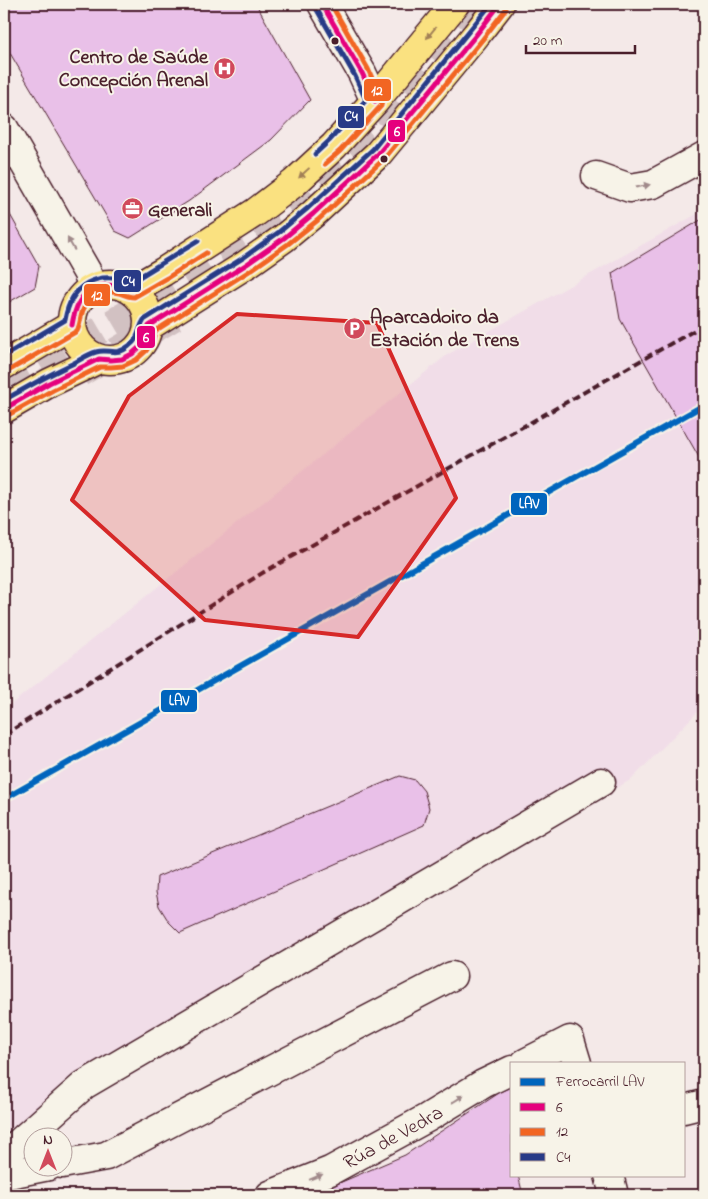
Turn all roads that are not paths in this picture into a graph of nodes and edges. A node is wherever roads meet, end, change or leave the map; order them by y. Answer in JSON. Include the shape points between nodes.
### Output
{"nodes":[{"id":1,"x":322,"y":4,"type":"edge"},
{"id":2,"x":454,"y":4,"type":"edge"},
{"id":3,"x":500,"y":4,"type":"edge"},
{"id":4,"x":375,"y":101,"type":"junction"},
{"id":5,"x":4,"y":128,"type":"edge"},
{"id":6,"x":704,"y":156,"type":"edge"},
{"id":7,"x":596,"y":176,"type":"dead end"},
{"id":8,"x":94,"y":287,"type":"junction"},
{"id":9,"x":132,"y":290,"type":"junction"},
{"id":10,"x":72,"y":325,"type":"junction"},
{"id":11,"x":149,"y":326,"type":"junction"},
{"id":12,"x":99,"y":359,"type":"junction"},
{"id":13,"x":4,"y":365,"type":"edge"},
{"id":14,"x":4,"y":409,"type":"edge"},
{"id":15,"x":601,"y":782,"type":"dead end"},
{"id":16,"x":452,"y":976,"type":"dead end"},
{"id":17,"x":527,"y":1062,"type":"edge"},
{"id":18,"x":577,"y":1062,"type":"edge"},
{"id":19,"x":510,"y":1071,"type":"edge"},
{"id":20,"x":704,"y":1104,"type":"edge"},
{"id":21,"x":686,"y":1108,"type":"edge"},
{"id":22,"x":4,"y":1156,"type":"edge"},
{"id":23,"x":72,"y":1162,"type":"edge"},
{"id":24,"x":22,"y":1171,"type":"edge"},
{"id":25,"x":4,"y":1175,"type":"edge"},
{"id":26,"x":609,"y":1176,"type":"edge"},
{"id":27,"x":270,"y":1195,"type":"edge"},
{"id":28,"x":614,"y":1195,"type":"edge"}],
"edges":[{"from":1,"to":4,"type":"street"},
{"from":2,"to":4,"type":"main road","one_way":true},
{"from":3,"to":11,"type":"main road","via":[[378,154],[342,188],[284,238]]},
{"from":4,"to":9,"type":"main road","one_way":true,"via":[[334,146],[256,212]]},
{"from":8,"to":5,"type":"street","one_way":true},
{"from":7,"to":6,"type":"street","one_way":true,"via":[[630,188],[653,184]]},
{"from":8,"to":9,"type":"main road","via":[[114,284]]},
{"from":8,"to":10,"type":"main road","via":[[75,307]]},
{"from":9,"to":11,"type":"main road","via":[[148,312]]},
{"from":10,"to":12,"type":"main road","via":[[80,346]]},
{"from":10,"to":13,"type":"main road"},
{"from":11,"to":12,"type":"main road","via":[[140,347],[132,354],[122,359]]},
{"from":12,"to":14,"type":"main road"},
{"from":15,"to":22,"type":"street","via":[[84,1085]]},
{"from":16,"to":23,"type":"street","via":[[106,1156]]},
{"from":17,"to":18,"type":"street","via":[[570,1040]]},
{"from":27,"to":19,"type":"street","name":"Rúa de Vedra","one_way":true,"via":[[330,1171]]},
{"from":20,"to":21,"type":"street"},
{"from":24,"to":25,"type":"street"},
{"from":26,"to":28,"type":"street"}]}
